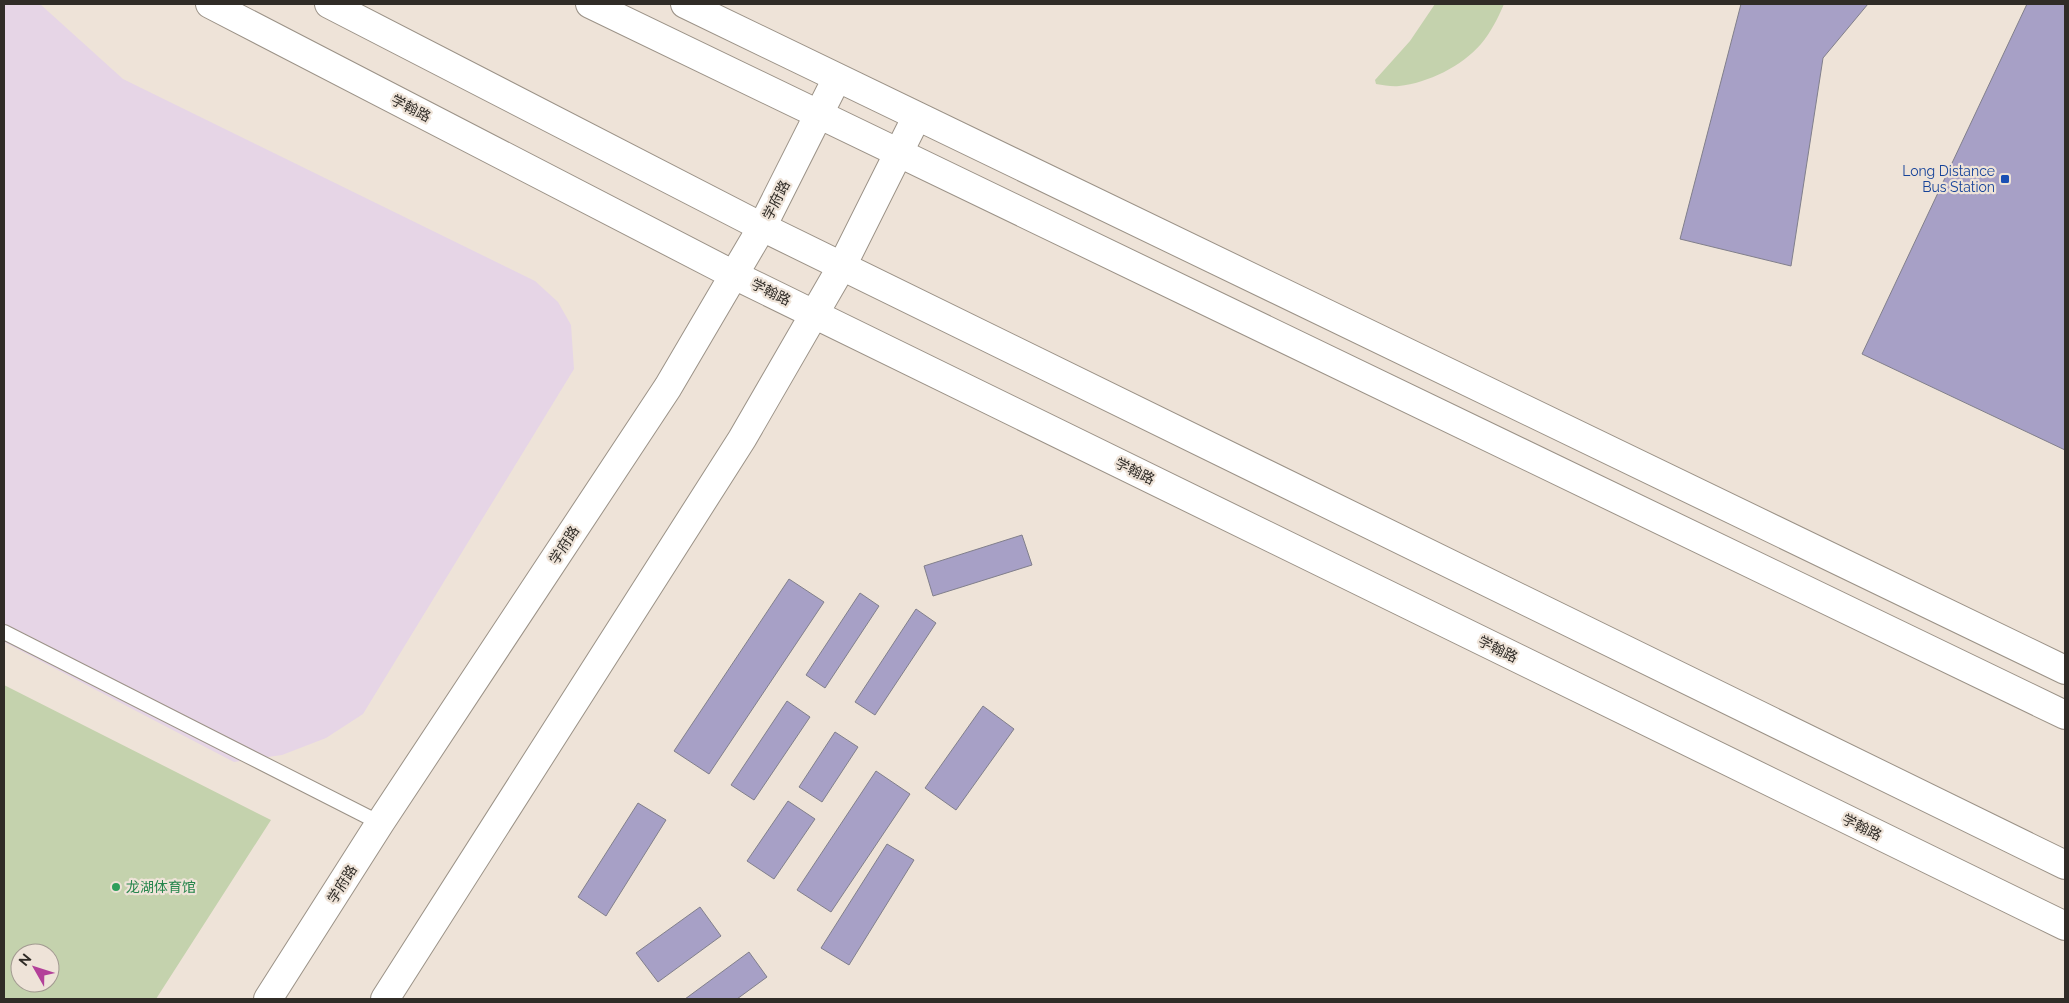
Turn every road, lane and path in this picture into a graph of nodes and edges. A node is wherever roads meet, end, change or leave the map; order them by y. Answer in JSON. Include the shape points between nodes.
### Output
{"nodes":[{"id":1,"x":210,"y":4,"type":"edge"},
{"id":2,"x":329,"y":4,"type":"edge"},
{"id":3,"x":590,"y":4,"type":"edge"},
{"id":4,"x":685,"y":4,"type":"edge"},
{"id":5,"x":838,"y":78,"type":"junction"},
{"id":6,"x":820,"y":115,"type":"junction"},
{"id":7,"x":917,"y":116,"type":"junction"},
{"id":8,"x":900,"y":153,"type":"junction"},
{"id":9,"x":762,"y":227,"type":"junction"},
{"id":10,"x":842,"y":266,"type":"junction"},
{"id":11,"x":734,"y":275,"type":"junction"},
{"id":12,"x":815,"y":314,"type":"junction"},
{"id":13,"x":4,"y":632,"type":"edge"},
{"id":14,"x":2065,"y":670,"type":"edge"},
{"id":15,"x":2065,"y":716,"type":"edge"},
{"id":16,"x":380,"y":823,"type":"junction"},
{"id":17,"x":2065,"y":865,"type":"edge"},
{"id":18,"x":2065,"y":926,"type":"edge"},
{"id":19,"x":268,"y":999,"type":"edge"},
{"id":20,"x":385,"y":999,"type":"edge"}],
"edges":[{"from":1,"to":11,"type":"main road","name":"学翰路"},
{"from":2,"to":9,"type":"main road"},
{"from":3,"to":6,"type":"main road"},
{"from":4,"to":5,"type":"main road"},
{"from":5,"to":6,"type":"main road","name":"学府路"},
{"from":5,"to":7,"type":"main road"},
{"from":6,"to":8,"type":"main road"},
{"from":6,"to":9,"type":"main road","name":"学府路"},
{"from":7,"to":8,"type":"main road"},
{"from":7,"to":14,"type":"main road"},
{"from":8,"to":10,"type":"main road"},
{"from":8,"to":15,"type":"main road"},
{"from":9,"to":10,"type":"main road"},
{"from":9,"to":11,"type":"main road","name":"学府路"},
{"from":10,"to":12,"type":"main road"},
{"from":10,"to":17,"type":"main road"},
{"from":11,"to":12,"type":"main road","name":"学翰路"},
{"from":11,"to":16,"type":"main road","name":"学府路","via":[[668,388]]},
{"from":12,"to":18,"type":"main road","name":"学翰路"},
{"from":12,"to":20,"type":"main road","via":[[731,455]]},
{"from":13,"to":16,"type":"lane"},
{"from":16,"to":19,"type":"main road","name":"学府路"}]}
